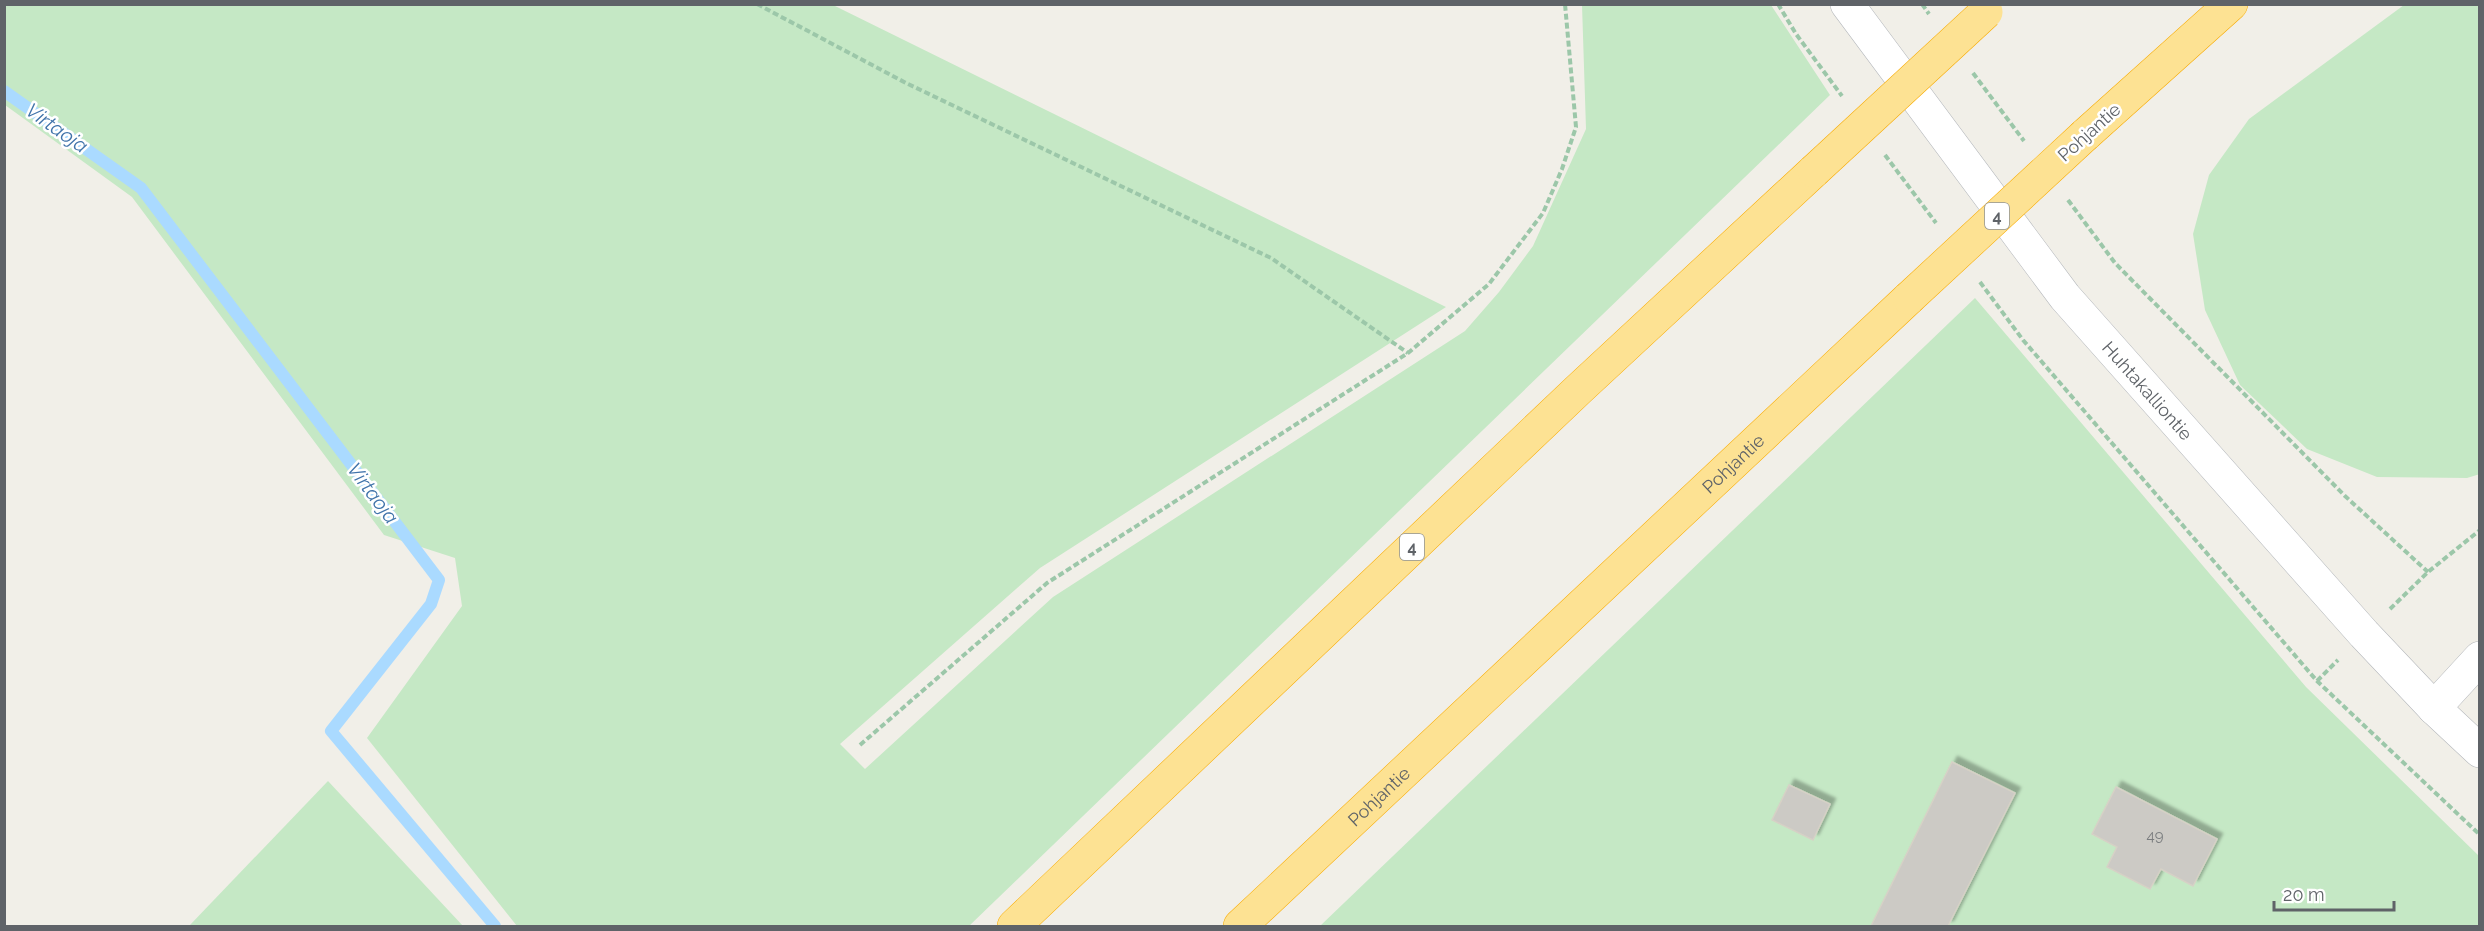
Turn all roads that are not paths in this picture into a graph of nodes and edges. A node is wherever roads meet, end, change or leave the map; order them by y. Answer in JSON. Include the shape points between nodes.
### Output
{"nodes":[{"id":1,"x":1847,"y":4,"type":"edge"},
{"id":2,"x":2231,"y":4,"type":"edge"},
{"id":3,"x":1990,"y":8,"type":"edge"},
{"id":4,"x":2480,"y":658,"type":"edge"},
{"id":5,"x":2434,"y":708,"type":"junction"},
{"id":6,"x":2480,"y":751,"type":"edge"},
{"id":7,"x":1014,"y":927,"type":"edge"},
{"id":8,"x":1240,"y":927,"type":"edge"}],
"edges":[{"from":1,"to":5,"type":"street","name":"Huhtakalliontie","via":[[2066,297]]},
{"from":2,"to":8,"type":"highway","name":"Pohjantie","number":"4","bridge":true,"via":[[1909,298]]},
{"from":3,"to":7,"type":"highway","number":"4","bridge":true,"via":[[1579,389]]},
{"from":4,"to":5,"type":"street"},
{"from":5,"to":6,"type":"street","name":"Huhtakalliontie"}]}
